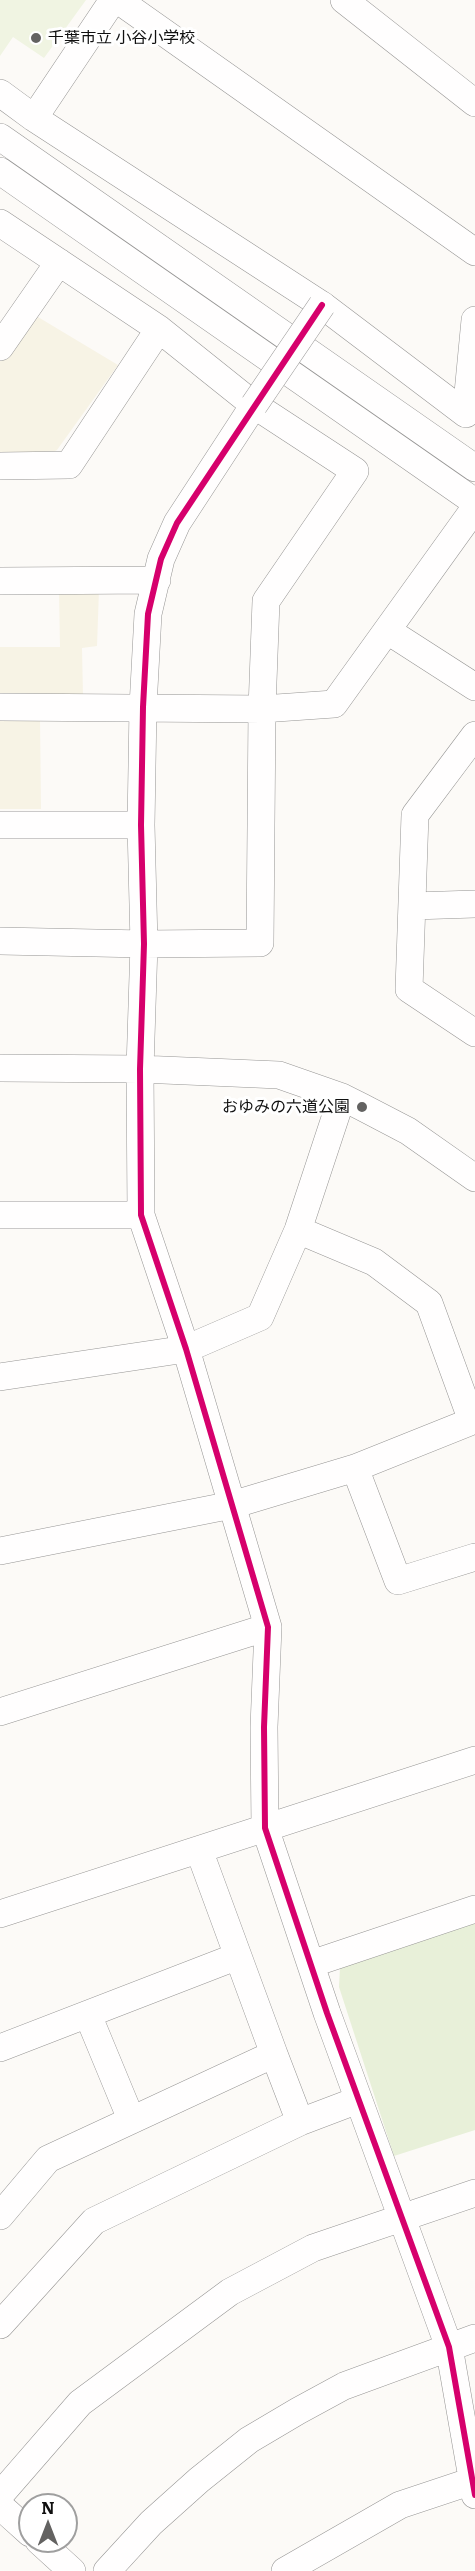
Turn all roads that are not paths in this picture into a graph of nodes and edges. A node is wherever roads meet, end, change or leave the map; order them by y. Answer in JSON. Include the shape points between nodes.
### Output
{"nodes":[{"id":1,"x":113,"y":0,"type":"edge"},
{"id":2,"x":118,"y":0,"type":"edge"},
{"id":3,"x":344,"y":0,"type":"edge"},
{"id":4,"x":0,"y":93,"type":"edge"},
{"id":5,"x":475,"y":103,"type":"edge"},
{"id":6,"x":34,"y":118,"type":"junction"},
{"id":7,"x":0,"y":137,"type":"edge"},
{"id":8,"x":0,"y":171,"type":"edge"},
{"id":9,"x":0,"y":223,"type":"edge"},
{"id":10,"x":475,"y":252,"type":"edge"},
{"id":11,"x":58,"y":262,"type":"junction"},
{"id":12,"x":322,"y":305,"type":"junction"},
{"id":13,"x":475,"y":320,"type":"edge"},
{"id":14,"x":159,"y":329,"type":"junction"},
{"id":15,"x":0,"y":346,"type":"edge"},
{"id":16,"x":254,"y":405,"type":"junction"},
{"id":17,"x":0,"y":466,"type":"edge"},
{"id":18,"x":475,"y":468,"type":"edge"},
{"id":19,"x":475,"y":502,"type":"edge"},
{"id":20,"x":471,"y":523,"type":"edge"},
{"id":21,"x":157,"y":580,"type":"junction"},
{"id":22,"x":0,"y":581,"type":"edge"},
{"id":23,"x":388,"y":631,"type":"junction"},
{"id":24,"x":475,"y":687,"type":"edge"},
{"id":25,"x":0,"y":707,"type":"edge"},
{"id":26,"x":143,"y":707,"type":"junction"},
{"id":27,"x":262,"y":709,"type":"junction"},
{"id":28,"x":475,"y":735,"type":"edge"},
{"id":29,"x":0,"y":825,"type":"edge"},
{"id":30,"x":141,"y":825,"type":"junction"},
{"id":31,"x":475,"y":904,"type":"edge"},
{"id":32,"x":413,"y":906,"type":"junction"},
{"id":33,"x":0,"y":941,"type":"edge"},
{"id":34,"x":144,"y":944,"type":"junction"},
{"id":35,"x":475,"y":1033,"type":"edge"},
{"id":36,"x":0,"y":1068,"type":"edge"},
{"id":37,"x":140,"y":1069,"type":"junction"},
{"id":38,"x":342,"y":1097,"type":"junction"},
{"id":39,"x":475,"y":1178,"type":"edge"},
{"id":40,"x":0,"y":1215,"type":"edge"},
{"id":41,"x":141,"y":1215,"type":"junction"},
{"id":42,"x":298,"y":1230,"type":"junction"},
{"id":43,"x":186,"y":1349,"type":"junction"},
{"id":44,"x":0,"y":1377,"type":"edge"},
{"id":45,"x":473,"y":1421,"type":"edge"},
{"id":46,"x":356,"y":1468,"type":"junction"},
{"id":47,"x":232,"y":1505,"type":"junction"},
{"id":48,"x":0,"y":1551,"type":"edge"},
{"id":49,"x":475,"y":1557,"type":"edge"},
{"id":50,"x":268,"y":1627,"type":"junction"},
{"id":51,"x":0,"y":1712,"type":"edge"},
{"id":52,"x":475,"y":1760,"type":"edge"},
{"id":53,"x":265,"y":1828,"type":"junction"},
{"id":54,"x":200,"y":1850,"type":"junction"},
{"id":55,"x":475,"y":1909,"type":"edge"},
{"id":56,"x":0,"y":1914,"type":"edge"},
{"id":57,"x":238,"y":1956,"type":"junction"},
{"id":58,"x":310,"y":1964,"type":"junction"},
{"id":59,"x":88,"y":2015,"type":"junction"},
{"id":60,"x":0,"y":2048,"type":"edge"},
{"id":61,"x":274,"y":2054,"type":"junction"},
{"id":62,"x":358,"y":2100,"type":"junction"},
{"id":63,"x":131,"y":2119,"type":"junction"},
{"id":64,"x":300,"y":2122,"type":"junction"},
{"id":65,"x":475,"y":2193,"type":"edge"},
{"id":66,"x":0,"y":2216,"type":"edge"},
{"id":67,"x":401,"y":2220,"type":"junction"},
{"id":68,"x":0,"y":2323,"type":"edge"},
{"id":69,"x":475,"y":2338,"type":"edge"},
{"id":70,"x":449,"y":2347,"type":"junction"},
{"id":71,"x":474,"y":2485,"type":"edge"},
{"id":72,"x":0,"y":2495,"type":"edge"},
{"id":73,"x":0,"y":2506,"type":"edge"},
{"id":74,"x":18,"y":2522,"type":"edge"},
{"id":75,"x":52,"y":2553,"type":"edge"},
{"id":76,"x":72,"y":2571,"type":"edge"},
{"id":77,"x":107,"y":2571,"type":"edge"},
{"id":78,"x":285,"y":2571,"type":"edge"}],
"edges":[{"from":1,"to":6,"type":"street"},
{"from":2,"to":10,"type":"street"},
{"from":3,"to":5,"type":"street"},
{"from":4,"to":6,"type":"street"},
{"from":6,"to":12,"type":"street"},
{"from":7,"to":18,"type":"street"},
{"from":8,"to":19,"type":"street"},
{"from":9,"to":11,"type":"street"},
{"from":11,"to":14,"type":"street"},
{"from":11,"to":15,"type":"street"},
{"from":12,"to":13,"type":"street","via":[[466,414]]},
{"from":12,"to":16,"type":"street","bridge":true},
{"from":14,"to":16,"type":"street"},
{"from":14,"to":17,"type":"street","via":[[69,465]]},
{"from":16,"to":21,"type":"street","via":[[177,523],[161,559]]},
{"from":16,"to":27,"type":"street","via":[[355,471],[266,602]]},
{"from":20,"to":23,"type":"street"},
{"from":21,"to":22,"type":"street"},
{"from":21,"to":26,"type":"street","via":[[148,614]]},
{"from":23,"to":24,"type":"street"},
{"from":23,"to":27,"type":"street","via":[[334,704]]},
{"from":25,"to":26,"type":"street"},
{"from":26,"to":27,"type":"street"},
{"from":26,"to":30,"type":"street"},
{"from":27,"to":34,"type":"street","via":[[260,943]]},
{"from":28,"to":32,"type":"street","via":[[415,815]]},
{"from":29,"to":30,"type":"street"},
{"from":30,"to":34,"type":"street"},
{"from":31,"to":32,"type":"street"},
{"from":32,"to":35,"type":"street","via":[[409,989]]},
{"from":33,"to":34,"type":"street"},
{"from":34,"to":37,"type":"street"},
{"from":36,"to":37,"type":"street"},
{"from":37,"to":38,"type":"street","via":[[279,1075]]},
{"from":37,"to":41,"type":"street"},
{"from":38,"to":39,"type":"street","via":[[408,1131]]},
{"from":38,"to":42,"type":"street"},
{"from":40,"to":41,"type":"street"},
{"from":41,"to":43,"type":"street"},
{"from":42,"to":43,"type":"street","via":[[260,1317]]},
{"from":42,"to":45,"type":"street","via":[[374,1262],[429,1304]]},
{"from":43,"to":44,"type":"street"},
{"from":43,"to":47,"type":"street"},
{"from":45,"to":46,"type":"street"},
{"from":46,"to":47,"type":"street"},
{"from":46,"to":49,"type":"street","via":[[398,1581]]},
{"from":47,"to":48,"type":"street"},
{"from":47,"to":50,"type":"street"},
{"from":50,"to":51,"type":"street"},
{"from":50,"to":53,"type":"street"},
{"from":52,"to":53,"type":"street"},
{"from":53,"to":54,"type":"street"},
{"from":53,"to":58,"type":"street"},
{"from":54,"to":56,"type":"street"},
{"from":54,"to":57,"type":"street"},
{"from":55,"to":58,"type":"street"},
{"from":57,"to":59,"type":"street"},
{"from":57,"to":61,"type":"street"},
{"from":58,"to":62,"type":"street"},
{"from":59,"to":60,"type":"street"},
{"from":59,"to":63,"type":"street"},
{"from":61,"to":63,"type":"street"},
{"from":61,"to":64,"type":"street"},
{"from":62,"to":64,"type":"street"},
{"from":62,"to":67,"type":"street"},
{"from":63,"to":66,"type":"street","via":[[48,2159]]},
{"from":64,"to":68,"type":"street","via":[[94,2221]]},
{"from":65,"to":67,"type":"street"},
{"from":67,"to":70,"type":"street"},
{"from":67,"to":72,"type":"street","via":[[313,2248],[230,2292],[80,2403]]},
{"from":69,"to":70,"type":"street"},
{"from":70,"to":71,"type":"street"},
{"from":70,"to":77,"type":"street","via":[[344,2386],[249,2440],[151,2523]]},
{"from":71,"to":78,"type":"street","via":[[400,2505]]},
{"from":73,"to":74,"type":"street"},
{"from":75,"to":76,"type":"street"}]}
